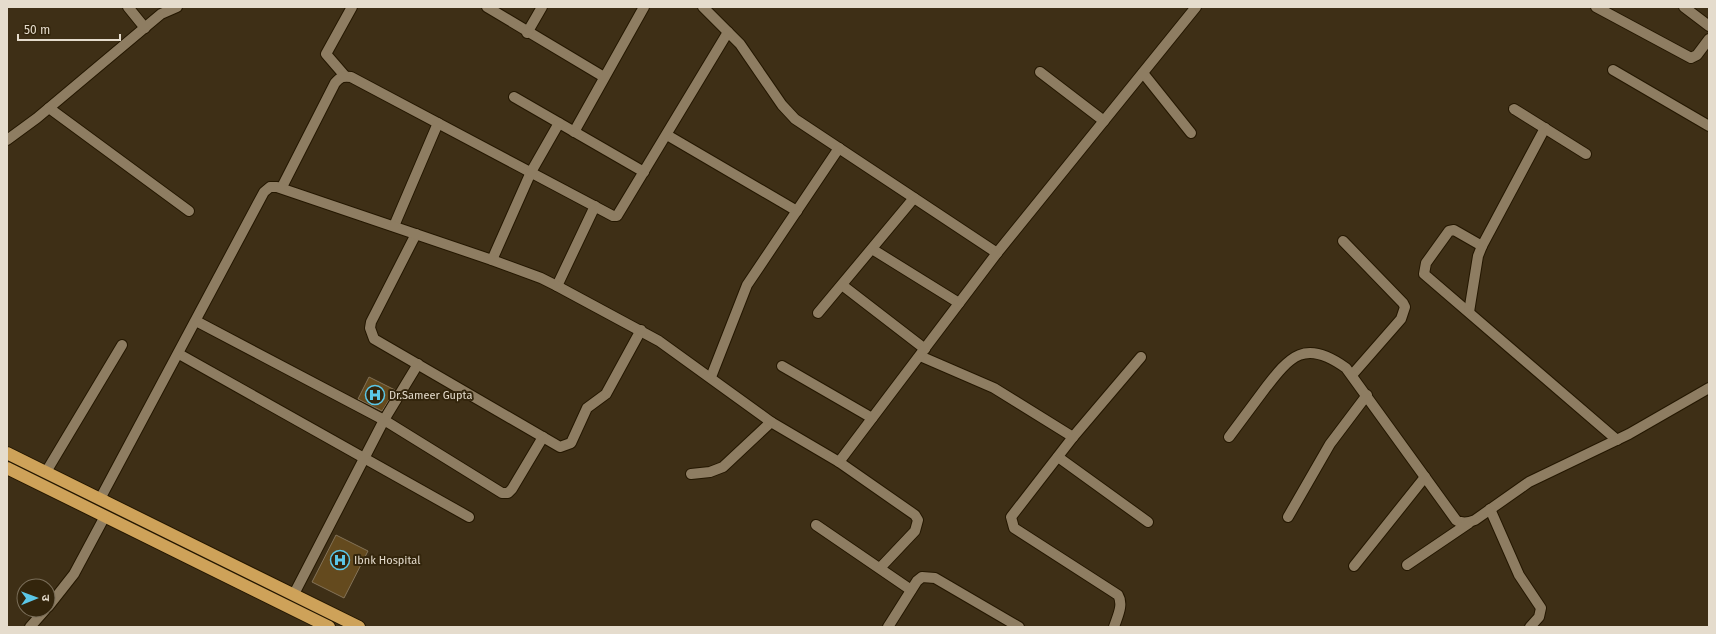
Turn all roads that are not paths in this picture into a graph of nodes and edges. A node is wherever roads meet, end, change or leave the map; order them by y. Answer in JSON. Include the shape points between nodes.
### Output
{"nodes":[{"id":1,"x":128,"y":7,"type":"edge"},
{"id":2,"x":177,"y":7,"type":"edge"},
{"id":3,"x":352,"y":7,"type":"edge"},
{"id":4,"x":487,"y":7,"type":"edge"},
{"id":5,"x":542,"y":7,"type":"edge"},
{"id":6,"x":644,"y":7,"type":"edge"},
{"id":7,"x":703,"y":7,"type":"edge"},
{"id":8,"x":1196,"y":7,"type":"edge"},
{"id":9,"x":1596,"y":7,"type":"edge"},
{"id":10,"x":1684,"y":7,"type":"edge"},
{"id":11,"x":1709,"y":26,"type":"edge"},
{"id":12,"x":145,"y":28,"type":"junction"},
{"id":13,"x":728,"y":32,"type":"junction"},
{"id":14,"x":527,"y":33,"type":"junction"},
{"id":15,"x":1709,"y":39,"type":"edge"},
{"id":16,"x":1613,"y":70,"type":"dead end"},
{"id":17,"x":1040,"y":72,"type":"dead end"},
{"id":18,"x":1143,"y":73,"type":"junction"},
{"id":19,"x":345,"y":76,"type":"junction"},
{"id":20,"x":604,"y":78,"type":"junction"},
{"id":21,"x":514,"y":97,"type":"dead end"},
{"id":22,"x":49,"y":108,"type":"junction"},
{"id":23,"x":1514,"y":109,"type":"dead end"},
{"id":24,"x":1104,"y":121,"type":"junction"},
{"id":25,"x":438,"y":123,"type":"junction"},
{"id":26,"x":559,"y":123,"type":"junction"},
{"id":27,"x":1709,"y":126,"type":"edge"},
{"id":28,"x":1545,"y":128,"type":"junction"},
{"id":29,"x":574,"y":132,"type":"junction"},
{"id":30,"x":1191,"y":132,"type":"dead end"},
{"id":31,"x":667,"y":135,"type":"junction"},
{"id":32,"x":7,"y":140,"type":"edge"},
{"id":33,"x":839,"y":148,"type":"junction"},
{"id":34,"x":1586,"y":154,"type":"dead end"},
{"id":35,"x":531,"y":172,"type":"junction"},
{"id":36,"x":644,"y":172,"type":"junction"},
{"id":37,"x":282,"y":187,"type":"junction"},
{"id":38,"x":914,"y":198,"type":"junction"},
{"id":39,"x":595,"y":206,"type":"junction"},
{"id":40,"x":189,"y":211,"type":"dead end"},
{"id":41,"x":797,"y":211,"type":"junction"},
{"id":42,"x":394,"y":226,"type":"junction"},
{"id":43,"x":416,"y":234,"type":"junction"},
{"id":44,"x":1343,"y":241,"type":"dead end"},
{"id":45,"x":1482,"y":246,"type":"junction"},
{"id":46,"x":872,"y":249,"type":"junction"},
{"id":47,"x":997,"y":254,"type":"junction"},
{"id":48,"x":492,"y":260,"type":"junction"},
{"id":49,"x":842,"y":285,"type":"junction"},
{"id":50,"x":557,"y":286,"type":"junction"},
{"id":51,"x":960,"y":303,"type":"junction"},
{"id":52,"x":1469,"y":312,"type":"junction"},
{"id":53,"x":818,"y":313,"type":"dead end"},
{"id":54,"x":196,"y":321,"type":"junction"},
{"id":55,"x":641,"y":330,"type":"junction"},
{"id":56,"x":122,"y":345,"type":"dead end"},
{"id":57,"x":922,"y":352,"type":"junction"},
{"id":58,"x":179,"y":354,"type":"junction"},
{"id":59,"x":1141,"y":357,"type":"dead end"},
{"id":60,"x":418,"y":364,"type":"junction"},
{"id":61,"x":782,"y":366,"type":"dead end"},
{"id":62,"x":1352,"y":375,"type":"junction"},
{"id":63,"x":711,"y":377,"type":"junction"},
{"id":64,"x":1709,"y":388,"type":"edge"},
{"id":65,"x":1367,"y":395,"type":"junction"},
{"id":66,"x":872,"y":418,"type":"junction"},
{"id":67,"x":384,"y":420,"type":"junction"},
{"id":68,"x":771,"y":422,"type":"junction"},
{"id":69,"x":543,"y":437,"type":"junction"},
{"id":70,"x":1229,"y":437,"type":"dead end"},
{"id":71,"x":1073,"y":438,"type":"junction"},
{"id":72,"x":1617,"y":440,"type":"junction"},
{"id":73,"x":7,"y":453,"type":"edge"},
{"id":74,"x":1058,"y":457,"type":"junction"},
{"id":75,"x":364,"y":458,"type":"junction"},
{"id":76,"x":839,"y":462,"type":"junction"},
{"id":77,"x":7,"y":468,"type":"edge"},
{"id":78,"x":46,"y":472,"type":"junction"},
{"id":79,"x":690,"y":474,"type":"dead end"},
{"id":80,"x":1425,"y":477,"type":"junction"},
{"id":81,"x":100,"y":499,"type":"junction"},
{"id":82,"x":1490,"y":510,"type":"junction"},
{"id":83,"x":469,"y":517,"type":"dead end"},
{"id":84,"x":1288,"y":517,"type":"dead end"},
{"id":85,"x":104,"y":518,"type":"junction"},
{"id":86,"x":1148,"y":522,"type":"dead end"},
{"id":87,"x":1469,"y":523,"type":"junction"},
{"id":88,"x":816,"y":525,"type":"dead end"},
{"id":89,"x":1407,"y":565,"type":"dead end"},
{"id":90,"x":1354,"y":566,"type":"dead end"},
{"id":91,"x":880,"y":568,"type":"junction"},
{"id":92,"x":911,"y":590,"type":"junction"},
{"id":93,"x":294,"y":594,"type":"junction"},
{"id":94,"x":56,"y":597,"type":"edge"},
{"id":95,"x":38,"y":618,"type":"edge"},
{"id":96,"x":1003,"y":623,"type":"edge"},
{"id":97,"x":327,"y":626,"type":"edge"},
{"id":98,"x":30,"y":627,"type":"edge"},
{"id":99,"x":359,"y":627,"type":"edge"},
{"id":100,"x":888,"y":627,"type":"edge"},
{"id":101,"x":1019,"y":627,"type":"edge"},
{"id":102,"x":1114,"y":627,"type":"edge"},
{"id":103,"x":1530,"y":627,"type":"edge"}],
"edges":[{"from":1,"to":12,"type":"street"},
{"from":2,"to":12,"type":"street","via":[[161,14]]},
{"from":3,"to":19,"type":"street","via":[[326,54]]},
{"from":4,"to":14,"type":"street"},
{"from":5,"to":14,"type":"street"},
{"from":6,"to":20,"type":"street"},
{"from":7,"to":13,"type":"street"},
{"from":8,"to":18,"type":"street"},
{"from":9,"to":15,"type":"street","via":[[1691,58],[1697,55]]},
{"from":10,"to":11,"type":"street"},
{"from":12,"to":22,"type":"street"},
{"from":13,"to":31,"type":"street"},
{"from":13,"to":33,"type":"street","via":[[740,44],[782,105],[795,118]]},
{"from":14,"to":20,"type":"street"},
{"from":16,"to":27,"type":"street"},
{"from":17,"to":24,"type":"street"},
{"from":18,"to":24,"type":"street"},
{"from":18,"to":30,"type":"street"},
{"from":19,"to":25,"type":"street"},
{"from":19,"to":37,"type":"street","via":[[335,83]]},
{"from":20,"to":29,"type":"street"},
{"from":21,"to":26,"type":"street"},
{"from":22,"to":32,"type":"street"},
{"from":22,"to":40,"type":"street"},
{"from":23,"to":28,"type":"street"},
{"from":24,"to":47,"type":"street"},
{"from":25,"to":35,"type":"street"},
{"from":25,"to":42,"type":"street"},
{"from":26,"to":29,"type":"street"},
{"from":26,"to":35,"type":"street"},
{"from":28,"to":34,"type":"street"},
{"from":28,"to":45,"type":"street"},
{"from":29,"to":36,"type":"street"},
{"from":31,"to":36,"type":"street"},
{"from":31,"to":41,"type":"street"},
{"from":33,"to":38,"type":"street"},
{"from":33,"to":41,"type":"street"},
{"from":35,"to":39,"type":"street"},
{"from":35,"to":48,"type":"street"},
{"from":36,"to":39,"type":"street","via":[[617,216]]},
{"from":37,"to":42,"type":"street"},
{"from":37,"to":54,"type":"street","via":[[270,187],[264,192]]},
{"from":38,"to":46,"type":"street"},
{"from":38,"to":47,"type":"street"},
{"from":39,"to":50,"type":"street"},
{"from":41,"to":63,"type":"street","via":[[748,285]]},
{"from":42,"to":43,"type":"street"},
{"from":43,"to":48,"type":"street"},
{"from":43,"to":60,"type":"street","via":[[370,328],[374,339]]},
{"from":44,"to":62,"type":"street","via":[[1405,307],[1400,319]]},
{"from":45,"to":52,"type":"street"},
{"from":45,"to":52,"type":"street","via":[[1454,230],[1449,231],[1426,263],[1424,271],[1425,277]]},
{"from":46,"to":49,"type":"street"},
{"from":46,"to":51,"type":"street"},
{"from":47,"to":51,"type":"street"},
{"from":48,"to":50,"type":"street"},
{"from":49,"to":53,"type":"street"},
{"from":49,"to":57,"type":"street"},
{"from":50,"to":55,"type":"street"},
{"from":51,"to":57,"type":"street"},
{"from":52,"to":72,"type":"street"},
{"from":54,"to":58,"type":"street"},
{"from":54,"to":67,"type":"street"},
{"from":55,"to":63,"type":"street"},
{"from":55,"to":69,"type":"street","via":[[606,394],[587,408],[571,443],[560,447]]},
{"from":56,"to":78,"type":"street"},
{"from":57,"to":66,"type":"street"},
{"from":57,"to":71,"type":"street","via":[[994,388]]},
{"from":58,"to":75,"type":"street"},
{"from":58,"to":81,"type":"street"},
{"from":59,"to":71,"type":"street"},
{"from":60,"to":67,"type":"street"},
{"from":60,"to":69,"type":"street"},
{"from":61,"to":66,"type":"street"},
{"from":62,"to":65,"type":"street"},
{"from":62,"to":70,"type":"street","via":[[1334,359],[1323,354],[1311,352],[1292,358],[1284,364]]},
{"from":63,"to":68,"type":"street"},
{"from":64,"to":72,"type":"street","via":[[1673,411]]},
{"from":65,"to":80,"type":"street"},
{"from":65,"to":84,"type":"street","via":[[1330,444]]},
{"from":66,"to":76,"type":"street"},
{"from":67,"to":69,"type":"street","via":[[502,493],[508,493],[512,489]]},
{"from":67,"to":75,"type":"street"},
{"from":68,"to":76,"type":"street"},
{"from":68,"to":79,"type":"street","via":[[724,467],[710,472]]},
{"from":71,"to":74,"type":"street"},
{"from":72,"to":82,"type":"street","via":[[1529,482]]},
{"from":73,"to":78,"type":"highway"},
{"from":74,"to":86,"type":"street"},
{"from":74,"to":102,"type":"street","via":[[1015,511],[1011,523],[1014,528],[1118,595],[1121,600]]},
{"from":75,"to":83,"type":"street"},
{"from":75,"to":93,"type":"street"},
{"from":76,"to":91,"type":"street","via":[[915,515],[918,520],[915,531]]},
{"from":77,"to":85,"type":"highway"},
{"from":78,"to":81,"type":"highway"},
{"from":80,"to":87,"type":"street","via":[[1456,520]]},
{"from":80,"to":90,"type":"street"},
{"from":81,"to":93,"type":"highway"},
{"from":82,"to":87,"type":"street"},
{"from":82,"to":103,"type":"street","via":[[1519,575],[1541,608],[1539,617]]},
{"from":85,"to":94,"type":"street","via":[[74,574]]},
{"from":85,"to":97,"type":"highway"},
{"from":87,"to":89,"type":"street"},
{"from":88,"to":91,"type":"street"},
{"from":91,"to":92,"type":"street"},
{"from":92,"to":96,"type":"street","via":[[922,577],[935,578]]},
{"from":92,"to":100,"type":"street"},
{"from":93,"to":99,"type":"highway"},
{"from":95,"to":98,"type":"street"},
{"from":96,"to":101,"type":"street"}]}
